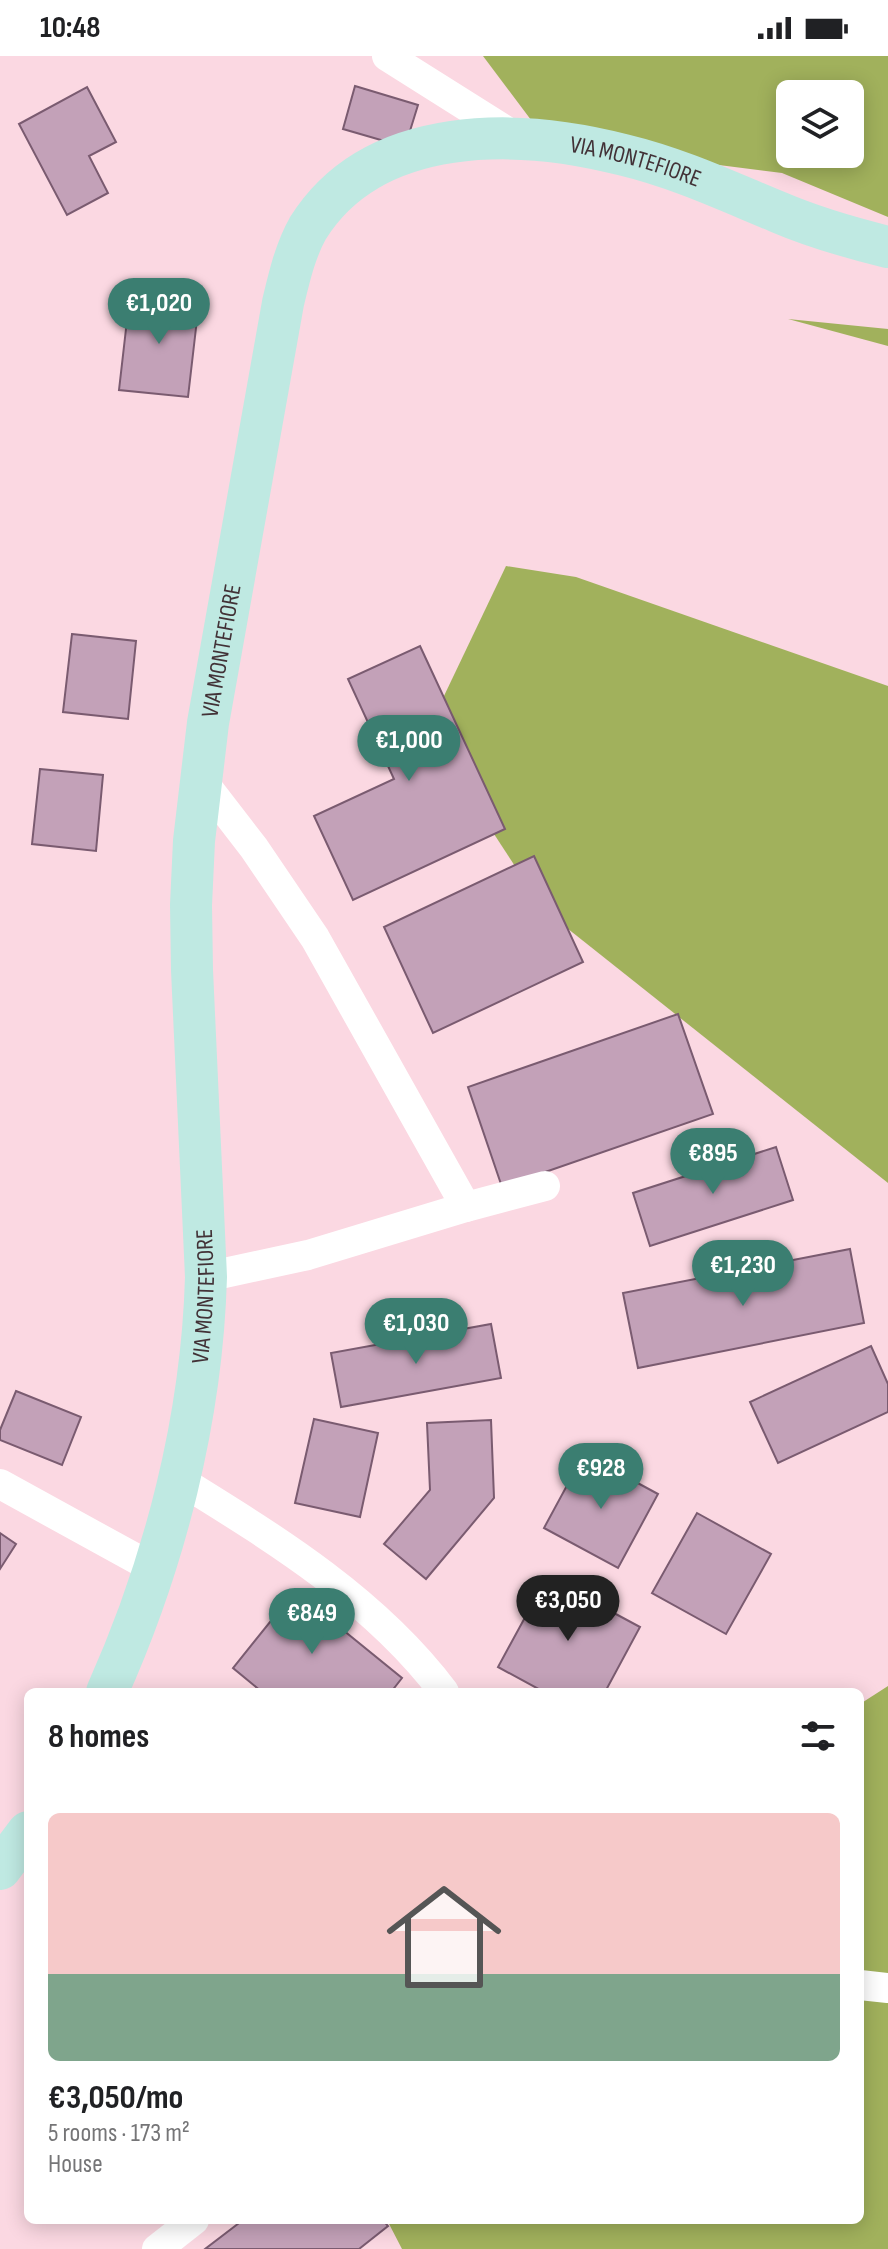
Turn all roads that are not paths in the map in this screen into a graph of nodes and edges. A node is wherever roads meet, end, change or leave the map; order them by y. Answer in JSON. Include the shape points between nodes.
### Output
{"nodes":[{"id":1,"x":387,"y":56,"type":"edge"},
{"id":2,"x":517,"y":138,"type":"junction"},
{"id":3,"x":888,"y":247,"type":"edge"},
{"id":4,"x":200,"y":778,"type":"junction"},
{"id":5,"x":545,"y":1186,"type":"dead end"},
{"id":6,"x":466,"y":1207,"type":"junction"},
{"id":7,"x":206,"y":1277,"type":"junction"},
{"id":8,"x":178,"y":1479,"type":"junction"},
{"id":9,"x":0,"y":1484,"type":"edge"},
{"id":10,"x":153,"y":1568,"type":"junction"},
{"id":11,"x":108,"y":1688,"type":"edge"},
{"id":12,"x":441,"y":1688,"type":"edge"},
{"id":13,"x":24,"y":1837,"type":"edge"},
{"id":14,"x":0,"y":1869,"type":"edge"},
{"id":15,"x":864,"y":1985,"type":"edge"},
{"id":16,"x":888,"y":1988,"type":"edge"},
{"id":17,"x":189,"y":2224,"type":"edge"},
{"id":18,"x":157,"y":2249,"type":"edge"}],
"edges":[{"from":1,"to":2,"type":"street"},
{"from":2,"to":3,"type":"main road","name":"VIA MONTEFIORE","via":[[625,155],[723,187],[815,226]]},
{"from":2,"to":4,"type":"main road","name":"VIA MONTEFIORE","via":[[451,142],[393,158],[341,191],[307,231],[283,303]]},
{"from":4,"to":6,"type":"street","via":[[327,956]]},
{"from":4,"to":7,"type":"main road","name":"VIA MONTEFIORE","via":[[191,905]]},
{"from":5,"to":6,"type":"street"},
{"from":6,"to":7,"type":"street","via":[[308,1255]]},
{"from":7,"to":8,"type":"main road","name":"VIA MONTEFIORE","via":[[197,1388]]},
{"from":8,"to":10,"type":"main road","name":"VIA MONTEFIORE"},
{"from":8,"to":12,"type":"street","via":[[260,1529],[356,1601],[411,1651]]},
{"from":9,"to":10,"type":"street"},
{"from":10,"to":11,"type":"main road","name":"VIA MONTEFIORE"},
{"from":13,"to":14,"type":"main road"},
{"from":15,"to":16,"type":"street"},
{"from":17,"to":18,"type":"street"}]}
